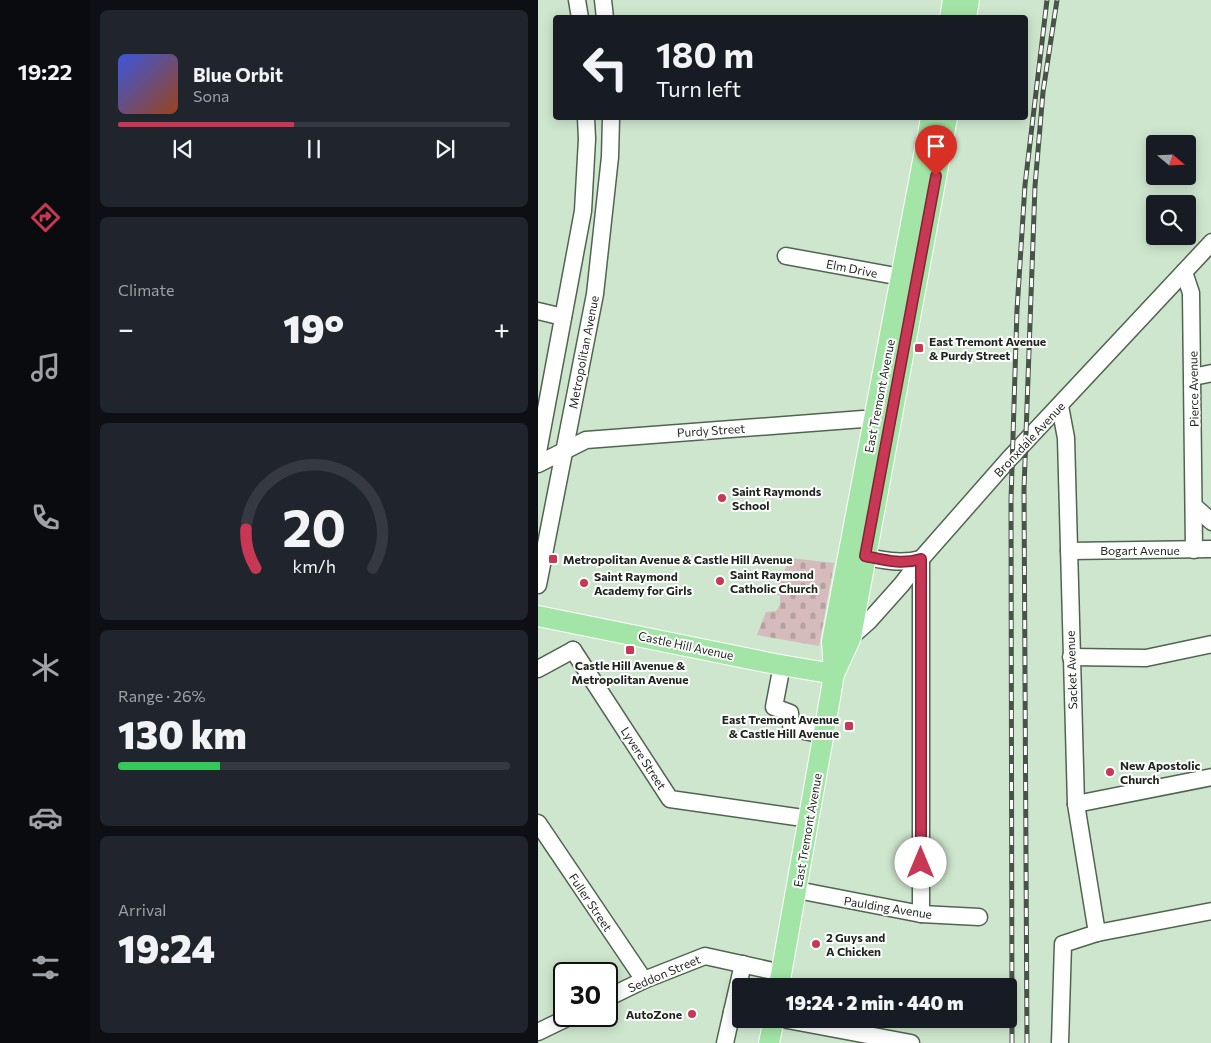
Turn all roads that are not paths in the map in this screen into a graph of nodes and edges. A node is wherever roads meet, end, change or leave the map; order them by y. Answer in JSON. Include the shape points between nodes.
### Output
{"nodes":[{"id":1,"x":577,"y":0,"type":"edge"},
{"id":2,"x":603,"y":0,"type":"edge"},
{"id":3,"x":953,"y":0,"type":"edge"},
{"id":4,"x":970,"y":0,"type":"edge"},
{"id":5,"x":580,"y":15,"type":"edge"},
{"id":6,"x":605,"y":15,"type":"edge"},
{"id":7,"x":950,"y":15,"type":"edge"},
{"id":8,"x":967,"y":15,"type":"edge"},
{"id":9,"x":586,"y":120,"type":"edge"},
{"id":10,"x":611,"y":120,"type":"edge"},
{"id":11,"x":931,"y":120,"type":"edge"},
{"id":12,"x":946,"y":120,"type":"edge"},
{"id":13,"x":934,"y":144,"type":"junction"},
{"id":14,"x":583,"y":207,"type":"junction"},
{"id":15,"x":605,"y":210,"type":"junction"},
{"id":16,"x":1212,"y":242,"type":"edge"},
{"id":17,"x":786,"y":256,"type":"dead end"},
{"id":18,"x":1184,"y":272,"type":"junction"},
{"id":19,"x":909,"y":278,"type":"junction"},
{"id":20,"x":538,"y":311,"type":"edge"},
{"id":21,"x":563,"y":317,"type":"junction"},
{"id":22,"x":1212,"y":374,"type":"edge"},
{"id":23,"x":1193,"y":377,"type":"junction"},
{"id":24,"x":1060,"y":406,"type":"junction"},
{"id":25,"x":882,"y":422,"type":"junction"},
{"id":26,"x":564,"y":451,"type":"junction"},
{"id":27,"x":538,"y":452,"type":"edge"},
{"id":28,"x":538,"y":464,"type":"edge"},
{"id":29,"x":1212,"y":505,"type":"edge"},
{"id":30,"x":1194,"y":506,"type":"junction"},
{"id":31,"x":1212,"y":522,"type":"edge"},
{"id":32,"x":1212,"y":549,"type":"edge"},
{"id":33,"x":1069,"y":550,"type":"junction"},
{"id":34,"x":1194,"y":550,"type":"junction"},
{"id":35,"x":857,"y":554,"type":"junction"},
{"id":36,"x":921,"y":559,"type":"junction"},
{"id":37,"x":538,"y":585,"type":"edge"},
{"id":38,"x":538,"y":616,"type":"edge"},
{"id":39,"x":577,"y":623,"type":"junction"},
{"id":40,"x":851,"y":638,"type":"junction"},
{"id":41,"x":1212,"y":644,"type":"edge"},
{"id":42,"x":573,"y":650,"type":"junction"},
{"id":43,"x":1071,"y":657,"type":"junction"},
{"id":44,"x":782,"y":665,"type":"junction"},
{"id":45,"x":538,"y":670,"type":"edge"},
{"id":46,"x":834,"y":674,"type":"junction"},
{"id":47,"x":824,"y":735,"type":"junction"},
{"id":48,"x":1212,"y":777,"type":"edge"},
{"id":49,"x":1076,"y":804,"type":"junction"},
{"id":50,"x":810,"y":819,"type":"junction"},
{"id":51,"x":538,"y":823,"type":"edge"},
{"id":52,"x":797,"y":890,"type":"junction"},
{"id":53,"x":1212,"y":910,"type":"edge"},
{"id":54,"x":921,"y":914,"type":"junction"},
{"id":55,"x":979,"y":917,"type":"dead end"},
{"id":56,"x":1097,"y":933,"type":"junction"},
{"id":57,"x":742,"y":964,"type":"junction"},
{"id":58,"x":740,"y":978,"type":"edge"},
{"id":59,"x":776,"y":978,"type":"edge"},
{"id":60,"x":781,"y":978,"type":"edge"},
{"id":61,"x":644,"y":980,"type":"junction"},
{"id":62,"x":618,"y":993,"type":"edge"},
{"id":63,"x":553,"y":1022,"type":"edge"},
{"id":64,"x":732,"y":1024,"type":"edge"},
{"id":65,"x":540,"y":1027,"type":"edge"},
{"id":66,"x":772,"y":1028,"type":"edge"},
{"id":67,"x":830,"y":1028,"type":"edge"},
{"id":68,"x":725,"y":1043,"type":"edge"},
{"id":69,"x":769,"y":1043,"type":"edge"},
{"id":70,"x":911,"y":1043,"type":"edge"},
{"id":71,"x":1060,"y":1043,"type":"edge"}],
"edges":[{"from":1,"to":5,"type":"street"},
{"from":2,"to":6,"type":"street"},
{"from":3,"to":7,"type":"main road"},
{"from":4,"to":8,"type":"main road"},
{"from":9,"to":14,"type":"street","name":"Metropolitan Avenue"},
{"from":10,"to":15,"type":"street","name":"Metropolitan Avenue"},
{"from":11,"to":13,"type":"main road","name":"East Tremont Avenue"},
{"from":12,"to":13,"type":"main road","name":"East Tremont Avenue"},
{"from":13,"to":19,"type":"main road","name":"East Tremont Avenue"},
{"from":14,"to":15,"type":"street"},
{"from":14,"to":21,"type":"street","name":"Metropolitan Avenue"},
{"from":15,"to":26,"type":"street","name":"Metropolitan Avenue","via":[[595,294]]},
{"from":16,"to":18,"type":"street","name":"Bronxdale Avenue"},
{"from":17,"to":19,"type":"street","name":"Elm Drive"},
{"from":18,"to":23,"type":"street","name":"Pierce Avenue","via":[[1191,293]]},
{"from":18,"to":24,"type":"street","name":"Bronxdale Avenue"},
{"from":19,"to":25,"type":"main road","name":"East Tremont Avenue"},
{"from":20,"to":21,"type":"street"},
{"from":21,"to":27,"type":"street","name":"Metropolitan Avenue"},
{"from":22,"to":23,"type":"street"},
{"from":23,"to":30,"type":"street","name":"Pierce Avenue"},
{"from":24,"to":33,"type":"street","name":"Sacket Avenue","via":[[1066,438]]},
{"from":24,"to":36,"type":"street","name":"Bronxdale Avenue"},
{"from":25,"to":26,"type":"street","name":"Purdy Street","via":[[863,419],[586,440]]},
{"from":25,"to":35,"type":"main road","name":"East Tremont Avenue"},
{"from":26,"to":28,"type":"street","name":"Purdy Street"},
{"from":26,"to":37,"type":"street","name":"Metropolitan Avenue"},
{"from":29,"to":30,"type":"street"},
{"from":30,"to":31,"type":"street"},
{"from":30,"to":34,"type":"street","name":"Pierce Avenue"},
{"from":32,"to":34,"type":"street","name":"Bogart Avenue"},
{"from":33,"to":34,"type":"street","name":"Bogart Avenue"},
{"from":33,"to":43,"type":"street","name":"Sacket Avenue"},
{"from":35,"to":36,"type":"street","via":[[898,563]]},
{"from":35,"to":40,"type":"main road","name":"East Tremont Avenue"},
{"from":35,"to":46,"type":"main road","name":"East Tremont Avenue","via":[[832,641]]},
{"from":36,"to":40,"type":"street","name":"Bronxdale Avenue"},
{"from":36,"to":54,"type":"street"},
{"from":38,"to":39,"type":"main road","name":"Castle Hill Avenue"},
{"from":39,"to":42,"type":"street"},
{"from":39,"to":44,"type":"main road","name":"Castle Hill Avenue"},
{"from":40,"to":46,"type":"main road","name":"East Tremont Avenue"},
{"from":41,"to":43,"type":"street","via":[[1146,658]]},
{"from":42,"to":45,"type":"street"},
{"from":42,"to":50,"type":"street","name":"Lyvere Street","via":[[670,799]]},
{"from":43,"to":49,"type":"street","name":"Sacket Avenue"},
{"from":44,"to":46,"type":"main road","name":"Castle Hill Avenue"},
{"from":44,"to":47,"type":"street","via":[[774,707],[790,713],[791,725],[798,730]]},
{"from":46,"to":47,"type":"main road","name":"East Tremont Avenue"},
{"from":47,"to":50,"type":"main road","name":"East Tremont Avenue"},
{"from":48,"to":49,"type":"street"},
{"from":49,"to":56,"type":"street","name":"Sacket Avenue"},
{"from":50,"to":52,"type":"main road","name":"East Tremont Avenue"},
{"from":51,"to":61,"type":"street","name":"Fuller Street"},
{"from":52,"to":54,"type":"street","name":"Paulding Avenue"},
{"from":52,"to":60,"type":"main road","name":"East Tremont Avenue"},
{"from":53,"to":56,"type":"street"},
{"from":54,"to":55,"type":"street","name":"Paulding Avenue"},
{"from":56,"to":71,"type":"street","via":[[1063,944]]},
{"from":57,"to":58,"type":"street"},
{"from":57,"to":59,"type":"street","name":"Seddon Street"},
{"from":57,"to":61,"type":"street","name":"Seddon Street","via":[[706,956]]},
{"from":61,"to":62,"type":"street","name":"Seddon Street"},
{"from":63,"to":65,"type":"street"},
{"from":64,"to":68,"type":"street"},
{"from":66,"to":69,"type":"main road"},
{"from":67,"to":70,"type":"street"}]}
